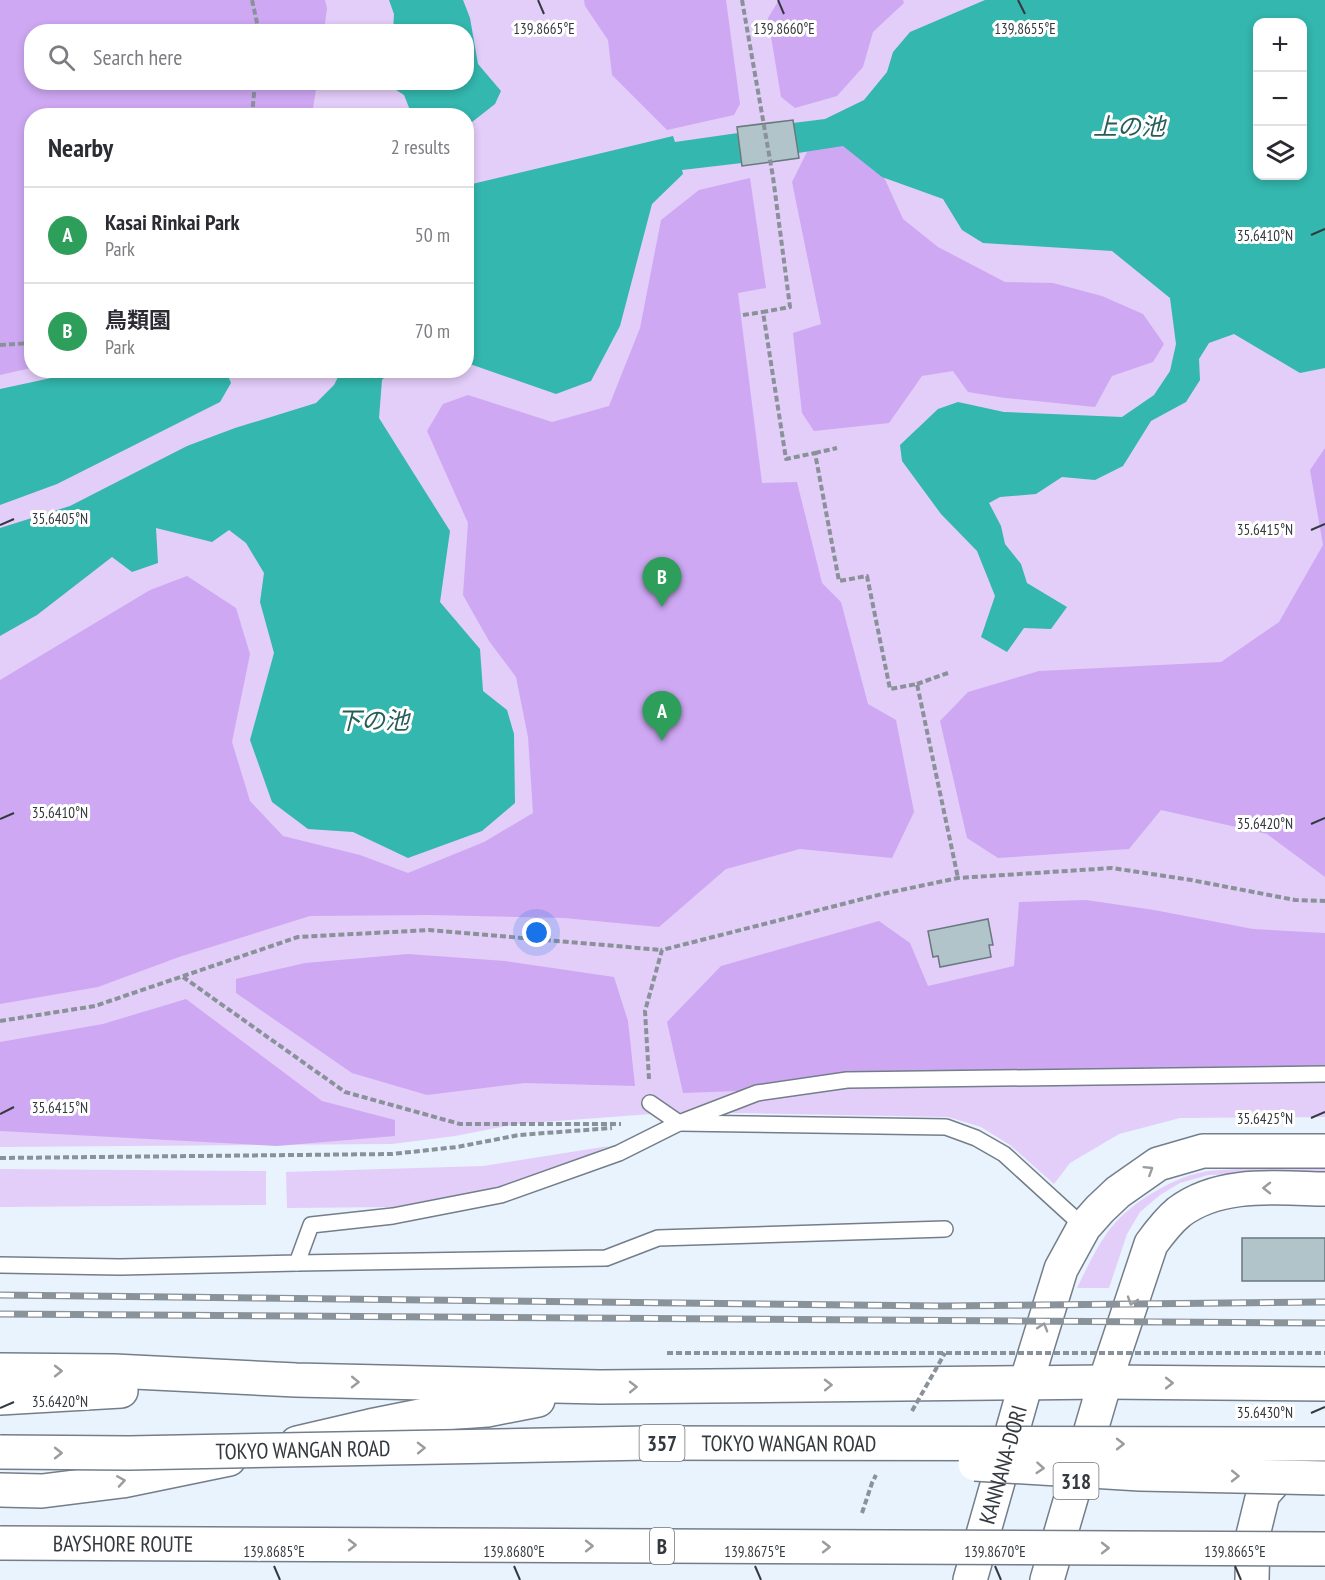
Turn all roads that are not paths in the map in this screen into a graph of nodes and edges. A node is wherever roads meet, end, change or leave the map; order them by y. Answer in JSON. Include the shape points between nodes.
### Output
{"nodes":[{"id":1,"x":1325,"y":1074,"type":"edge"},
{"id":2,"x":650,"y":1103,"type":"road end"},
{"id":3,"x":679,"y":1124,"type":"junction"},
{"id":4,"x":1325,"y":1151,"type":"edge"},
{"id":5,"x":1325,"y":1189,"type":"edge"},
{"id":6,"x":1084,"y":1227,"type":"junction"},
{"id":7,"x":945,"y":1229,"type":"dead end"},
{"id":8,"x":297,"y":1263,"type":"junction"},
{"id":9,"x":0,"y":1265,"type":"edge"},
{"id":10,"x":0,"y":1370,"type":"edge"},
{"id":11,"x":296,"y":1380,"type":"junction"},
{"id":12,"x":1105,"y":1382,"type":"junction"},
{"id":13,"x":1026,"y":1383,"type":"junction"},
{"id":14,"x":1325,"y":1384,"type":"edge"},
{"id":15,"x":600,"y":1388,"type":"junction"},
{"id":16,"x":0,"y":1398,"type":"edge"},
{"id":17,"x":646,"y":1443,"type":"junction"},
{"id":18,"x":1325,"y":1445,"type":"edge"},
{"id":19,"x":0,"y":1452,"type":"edge"},
{"id":20,"x":1325,"y":1478,"type":"edge"},
{"id":21,"x":0,"y":1490,"type":"edge"},
{"id":22,"x":0,"y":1543,"type":"edge"},
{"id":23,"x":1325,"y":1549,"type":"edge"},
{"id":24,"x":970,"y":1580,"type":"edge"},
{"id":25,"x":1047,"y":1580,"type":"edge"},
{"id":26,"x":1252,"y":1580,"type":"edge"}],
"edges":[{"from":1,"to":3,"type":"lane","via":[[847,1080],[757,1094]]},
{"from":2,"to":3,"type":"lane"},
{"from":3,"to":6,"type":"lane","via":[[946,1127],[1004,1154]]},
{"from":3,"to":8,"type":"lane","via":[[619,1153],[501,1196],[393,1216],[311,1225]]},
{"from":6,"to":4,"type":"main road","name":"KANNANA-DORI","one_way":true,"via":[[1137,1177],[1180,1157],[1203,1151]]},
{"from":5,"to":12,"type":"main road","one_way":true,"via":[[1246,1188],[1199,1201],[1179,1212],[1151,1244]]},
{"from":13,"to":6,"type":"main road","name":"KANNANA-DORI","one_way":true,"via":[[1061,1269]]},
{"from":7,"to":8,"type":"lane","via":[[658,1238],[606,1258]]},
{"from":8,"to":9,"type":"lane"},
{"from":10,"to":11,"type":"main road","one_way":true},
{"from":11,"to":15,"type":"main road","one_way":true},
{"from":11,"to":16,"type":"main road"},
{"from":12,"to":13,"type":"main road"},
{"from":12,"to":14,"type":"main road","one_way":true},
{"from":12,"to":25,"type":"main road","number":"318"},
{"from":15,"to":13,"type":"main road","one_way":true},
{"from":13,"to":24,"type":"main road","name":"KANNANA-DORI"},
{"from":21,"to":15,"type":"main road","one_way":true,"via":[[42,1491],[122,1481],[430,1414],[487,1410]]},
{"from":17,"to":18,"type":"main road","name":"TOKYO WANGAN ROAD","number":"357","one_way":true,"bridge":true},
{"from":19,"to":17,"type":"main road","name":"TOKYO WANGAN ROAD","number":"357","one_way":true,"bridge":true,"via":[[129,1454]]},
{"from":17,"to":20,"type":"main road","one_way":true,"bridge":true,"via":[[1140,1474]]},
{"from":18,"to":26,"type":"main road","via":[[1294,1459],[1263,1494],[1253,1535]]},
{"from":22,"to":23,"type":"main road","name":"BAYSHORE ROUTE","number":"B","one_way":true,"bridge":true}]}
